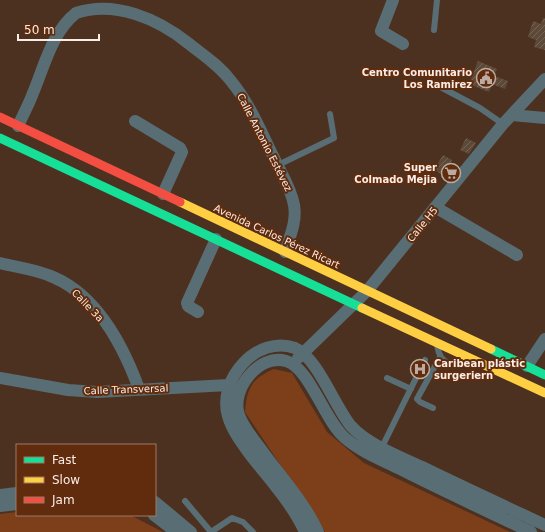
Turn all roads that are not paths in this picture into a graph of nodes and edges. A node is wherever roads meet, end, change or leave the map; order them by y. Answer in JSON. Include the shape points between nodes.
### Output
{"nodes":[{"id":1,"x":393,"y":0,"type":"edge"},
{"id":2,"x":437,"y":0,"type":"edge"},
{"id":3,"x":434,"y":30,"type":"dead end"},
{"id":4,"x":403,"y":44,"type":"dead end"},
{"id":5,"x":429,"y":81,"type":"dead end"},
{"id":6,"x":543,"y":87,"type":"edge"},
{"id":7,"x":330,"y":114,"type":"dead end"},
{"id":8,"x":512,"y":115,"type":"junction"},
{"id":9,"x":0,"y":117,"type":"edge"},
{"id":10,"x":545,"y":118,"type":"edge"},
{"id":11,"x":135,"y":121,"type":"dead end"},
{"id":12,"x":503,"y":124,"type":"junction"},
{"id":13,"x":18,"y":126,"type":"junction"},
{"id":14,"x":0,"y":138,"type":"edge"},
{"id":15,"x":278,"y":165,"type":"junction"},
{"id":16,"x":163,"y":194,"type":"junction"},
{"id":17,"x":435,"y":207,"type":"junction"},
{"id":18,"x":216,"y":239,"type":"junction"},
{"id":19,"x":285,"y":252,"type":"junction"},
{"id":20,"x":517,"y":255,"type":"dead end"},
{"id":21,"x":0,"y":263,"type":"edge"},
{"id":22,"x":367,"y":291,"type":"junction"},
{"id":23,"x":353,"y":304,"type":"junction"},
{"id":24,"x":198,"y":312,"type":"dead end"},
{"id":25,"x":545,"y":339,"type":"edge"},
{"id":26,"x":437,"y":343,"type":"junction"},
{"id":27,"x":302,"y":353,"type":"junction"},
{"id":28,"x":440,"y":357,"type":"junction"},
{"id":29,"x":425,"y":360,"type":"dead end"},
{"id":30,"x":475,"y":361,"type":"junction"},
{"id":31,"x":293,"y":364,"type":"junction"},
{"id":32,"x":527,"y":366,"type":"junction"},
{"id":33,"x":545,"y":375,"type":"edge"},
{"id":34,"x":0,"y":378,"type":"edge"},
{"id":35,"x":387,"y":378,"type":"dead end"},
{"id":36,"x":229,"y":385,"type":"junction"},
{"id":37,"x":139,"y":389,"type":"junction"},
{"id":38,"x":411,"y":389,"type":"junction"},
{"id":39,"x":545,"y":393,"type":"edge"},
{"id":40,"x":433,"y":408,"type":"dead end"},
{"id":41,"x":233,"y":415,"type":"junction"},
{"id":42,"x":382,"y":447,"type":"junction"},
{"id":43,"x":16,"y":492,"type":"edge"},
{"id":44,"x":0,"y":495,"type":"edge"},
{"id":45,"x":185,"y":501,"type":"dead end"},
{"id":46,"x":156,"y":503,"type":"edge"},
{"id":47,"x":16,"y":504,"type":"edge"},
{"id":48,"x":0,"y":506,"type":"edge"},
{"id":49,"x":155,"y":516,"type":"edge"},
{"id":50,"x":545,"y":525,"type":"edge"},
{"id":51,"x":176,"y":532,"type":"edge"},
{"id":52,"x":191,"y":532,"type":"edge"},
{"id":53,"x":211,"y":532,"type":"edge"},
{"id":54,"x":253,"y":532,"type":"edge"},
{"id":55,"x":305,"y":532,"type":"edge"},
{"id":56,"x":318,"y":532,"type":"edge"},
{"id":57,"x":531,"y":532,"type":"edge"}],
"edges":[{"from":1,"to":4,"type":"street","via":[[381,31]]},
{"from":2,"to":3,"type":"lane"},
{"from":5,"to":12,"type":"lane","via":[[480,108]]},
{"from":6,"to":8,"type":"street","name":"Calle H5"},
{"from":7,"to":15,"type":"lane","via":[[334,138]]},
{"from":8,"to":10,"type":"street"},
{"from":8,"to":12,"type":"street","name":"Calle H5"},
{"from":9,"to":13,"type":"main road","name":"Avenida Carlos Pérez Ricart"},
{"from":11,"to":16,"type":"street","via":[[180,148],[182,152]]},
{"from":12,"to":17,"type":"street","name":"Calle H5"},
{"from":13,"to":15,"type":"street","name":"Calle Antonio Estévez","via":[[50,50],[64,25],[76,13],[90,6],[104,2],[119,2],[135,6],[154,16],[215,64],[231,80],[243,97]]},
{"from":13,"to":16,"type":"main road","name":"Avenida Carlos Pérez Ricart"},
{"from":14,"to":18,"type":"main road"},
{"from":15,"to":19,"type":"street","name":"Calle Antonio Estévez","via":[[292,193],[295,219]]},
{"from":16,"to":19,"type":"main road","name":"Avenida Carlos Pérez Ricart"},
{"from":17,"to":20,"type":"street"},
{"from":17,"to":22,"type":"street","name":"Calle H5"},
{"from":18,"to":23,"type":"main road"},
{"from":18,"to":24,"type":"street","via":[[187,303]]},
{"from":19,"to":22,"type":"main road","name":"Avenida Carlos Pérez Ricart"},
{"from":21,"to":37,"type":"street","name":"Calle 3a","via":[[48,275],[68,285],[82,297],[113,334],[129,362]]},
{"from":22,"to":23,"type":"street","name":"Calle H5"},
{"from":22,"to":32,"type":"main road","name":"Avenida Carlos Pérez Ricart"},
{"from":23,"to":26,"type":"main road"},
{"from":23,"to":27,"type":"street","name":"Calle H5"},
{"from":25,"to":32,"type":"street"},
{"from":26,"to":28,"type":"lane"},
{"from":26,"to":30,"type":"main road"},
{"from":27,"to":31,"type":"street","name":"Calle H5"},
{"from":27,"to":36,"type":"street","via":[[286,346],[257,351],[247,359]]},
{"from":27,"to":42,"type":"street","via":[[318,372],[351,426]]},
{"from":28,"to":30,"type":"lane","via":[[450,364],[458,365]]},
{"from":28,"to":40,"type":"lane","via":[[417,398]]},
{"from":29,"to":38,"type":"lane"},
{"from":30,"to":39,"type":"main road"},
{"from":31,"to":41,"type":"street","via":[[280,359],[257,368],[248,376],[241,388]]},
{"from":31,"to":57,"type":"street","via":[[303,372],[336,428],[351,442],[426,482]]},
{"from":32,"to":33,"type":"main road","name":"Avenida Carlos Pérez Ricart"},
{"from":34,"to":37,"type":"street","name":"Calle Transversal","via":[[68,390],[97,392]]},
{"from":35,"to":38,"type":"lane"},
{"from":36,"to":37,"type":"street","name":"Calle Transversal"},
{"from":36,"to":41,"type":"street","via":[[226,396]]},
{"from":38,"to":42,"type":"lane"},
{"from":41,"to":55,"type":"street","via":[[240,439]]},
{"from":41,"to":56,"type":"street","via":[[300,502]]},
{"from":42,"to":50,"type":"street"},
{"from":43,"to":44,"type":"street"},
{"from":45,"to":53,"type":"lane"},
{"from":46,"to":52,"type":"street"},
{"from":47,"to":48,"type":"street"},
{"from":49,"to":51,"type":"street"},
{"from":53,"to":54,"type":"lane","via":[[232,518],[243,522]]}]}
